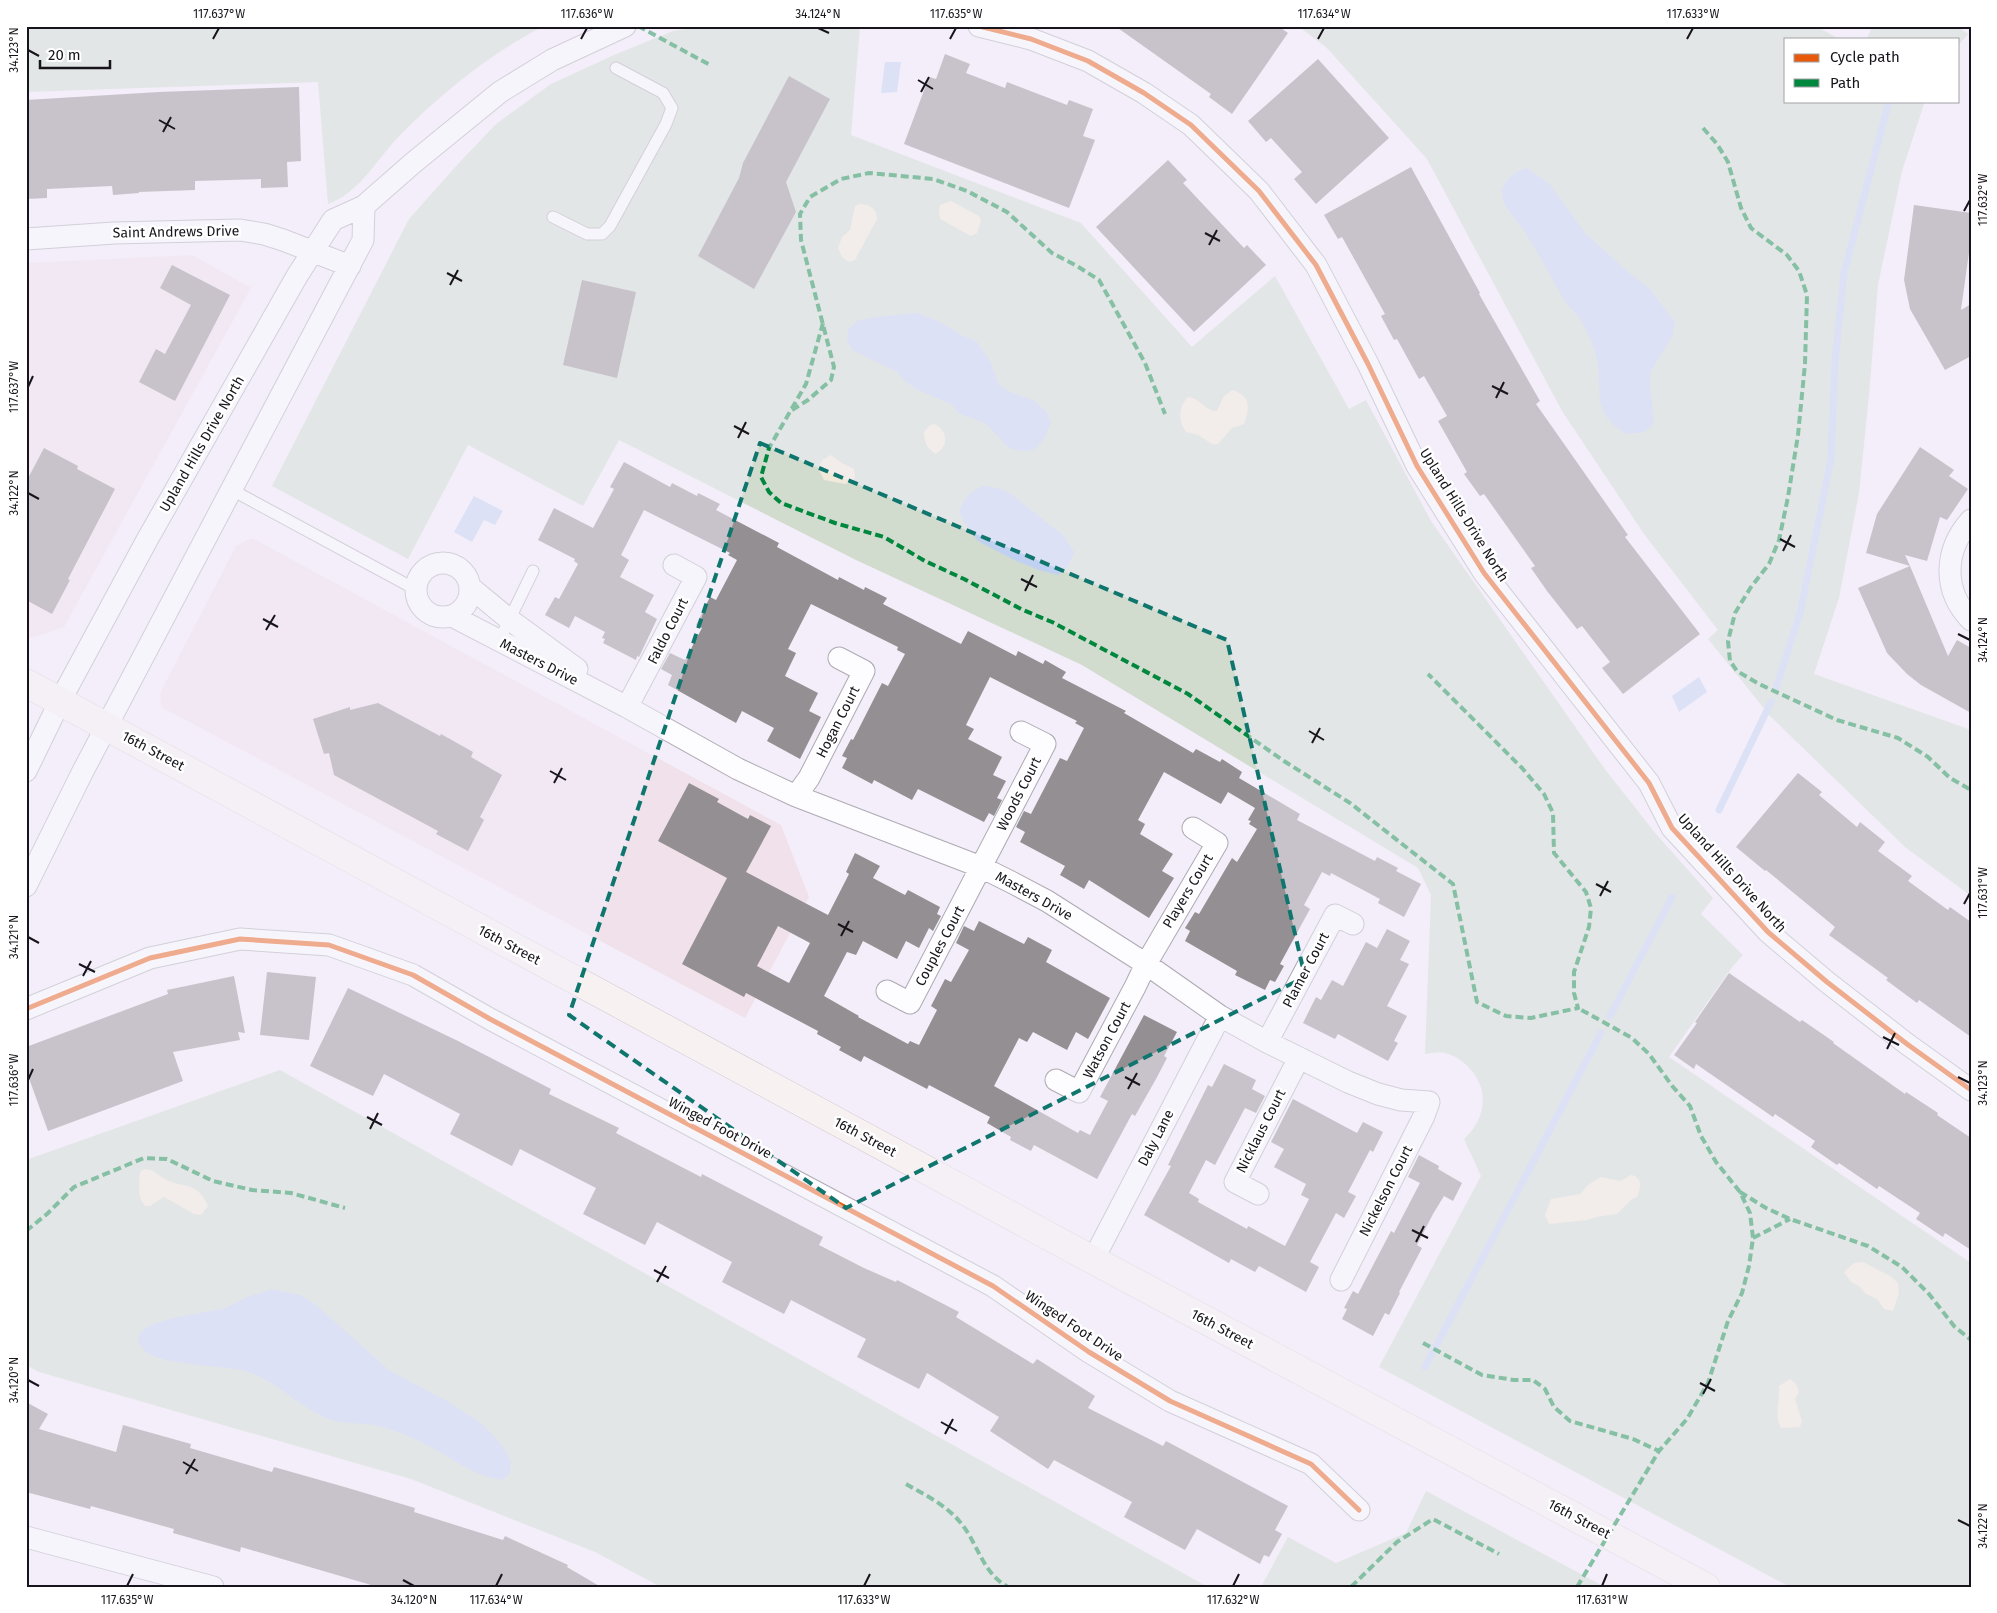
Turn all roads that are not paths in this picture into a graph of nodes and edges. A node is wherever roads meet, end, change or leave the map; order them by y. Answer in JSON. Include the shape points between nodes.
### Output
{"nodes":[{"id":1,"x":625,"y":26,"type":"edge"},
{"id":2,"x":980,"y":26,"type":"edge"},
{"id":3,"x":616,"y":68,"type":"dead end"},
{"id":4,"x":364,"y":206,"type":"junction"},
{"id":5,"x":553,"y":217,"type":"dead end"},
{"id":6,"x":26,"y":239,"type":"edge"},
{"id":7,"x":312,"y":250,"type":"junction"},
{"id":8,"x":350,"y":266,"type":"junction"},
{"id":9,"x":232,"y":490,"type":"junction"},
{"id":10,"x":1971,"y":520,"type":"edge"},
{"id":11,"x":674,"y":565,"type":"dead end"},
{"id":12,"x":533,"y":572,"type":"dead end"},
{"id":13,"x":470,"y":587,"type":"junction"},
{"id":14,"x":416,"y":589,"type":"junction"},
{"id":15,"x":452,"y":616,"type":"junction"},
{"id":16,"x":510,"y":620,"type":"junction"},
{"id":17,"x":1971,"y":620,"type":"edge"},
{"id":18,"x":499,"y":641,"type":"junction"},
{"id":19,"x":839,"y":658,"type":"dead end"},
{"id":20,"x":26,"y":684,"type":"edge"},
{"id":21,"x":60,"y":701,"type":"junction"},
{"id":22,"x":627,"y":706,"type":"junction"},
{"id":23,"x":106,"y":726,"type":"junction"},
{"id":24,"x":1021,"y":732,"type":"dead end"},
{"id":25,"x":26,"y":770,"type":"edge"},
{"id":26,"x":796,"y":796,"type":"junction"},
{"id":27,"x":1193,"y":828,"type":"dead end"},
{"id":28,"x":980,"y":867,"type":"junction"},
{"id":29,"x":26,"y":886,"type":"edge"},
{"id":30,"x":1353,"y":924,"type":"dead end"},
{"id":31,"x":1146,"y":964,"type":"junction"},
{"id":32,"x":887,"y":991,"type":"dead end"},
{"id":33,"x":26,"y":1009,"type":"edge"},
{"id":34,"x":1220,"y":1016,"type":"junction"},
{"id":35,"x":1267,"y":1042,"type":"junction"},
{"id":36,"x":1299,"y":1058,"type":"junction"},
{"id":37,"x":1056,"y":1080,"type":"dead end"},
{"id":38,"x":1971,"y":1090,"type":"edge"},
{"id":39,"x":1428,"y":1102,"type":"joint"},
{"id":40,"x":1258,"y":1194,"type":"dead end"},
{"id":41,"x":1093,"y":1260,"type":"junction"},
{"id":42,"x":1341,"y":1280,"type":"dead end"},
{"id":43,"x":1358,"y":1510,"type":"dead end"},
{"id":44,"x":26,"y":1537,"type":"edge"},
{"id":45,"x":213,"y":1587,"type":"edge"},
{"id":46,"x":1706,"y":1587,"type":"edge"}],
"edges":[{"from":1,"to":4,"type":"street","name":"Upland Hills Drive North","via":[[552,60],[500,92]]},
{"from":2,"to":38,"type":"street","name":"Upland Hills Drive North","via":[[1032,40],[1088,61],[1144,93],[1191,125],[1259,190],[1316,265],[1417,466],[1484,573],[1649,783],[1672,828],[1768,932],[1826,982]]},
{"from":3,"to":5,"type":"lane","via":[[663,93],[672,108],[666,124],[610,226],[602,234],[587,234]]},
{"from":4,"to":7,"type":"street","name":"Upland Hills Drive North","via":[[333,220]]},
{"from":4,"to":8,"type":"street","via":[[363,240]]},
{"from":6,"to":7,"type":"street","name":"Saint Andrews Drive","via":[[240,230],[264,234]]},
{"from":7,"to":8,"type":"street","name":"Saint Andrews Drive"},
{"from":7,"to":21,"type":"street","name":"Upland Hills Drive North","via":[[147,540]]},
{"from":8,"to":9,"type":"street"},
{"from":9,"to":14,"type":"lane"},
{"from":9,"to":23,"type":"street"},
{"from":10,"to":17,"type":"street","via":[[1959,533],[1951,552],[1949,573],[1957,599]]},
{"from":11,"to":22,"type":"street","name":"Faldo Court","via":[[696,577]]},
{"from":12,"to":16,"type":"lane"},
{"from":13,"to":14,"type":"street","name":"Masters Drive","via":[[462,571],[446,563],[429,567],[422,573]]},
{"from":13,"to":15,"type":"street","via":[[466,605]]},
{"from":13,"to":16,"type":"street","name":"Masters Drive"},
{"from":14,"to":15,"type":"street","name":"Masters Drive","via":[[417,598],[427,612],[434,616]]},
{"from":15,"to":18,"type":"street","name":"Masters Drive"},
{"from":16,"to":18,"type":"lane"},
{"from":16,"to":22,"type":"street","name":"Masters Drive"},
{"from":18,"to":22,"type":"street","name":"Masters Drive"},
{"from":19,"to":26,"type":"street","name":"Hogan Court","via":[[864,671],[809,778]]},
{"from":20,"to":21,"type":"main road","name":"16th Street"},
{"from":21,"to":23,"type":"main road","name":"16th Street"},
{"from":21,"to":25,"type":"street","name":"Upland Hills Drive North"},
{"from":22,"to":26,"type":"street","name":"Masters Drive","via":[[738,769]]},
{"from":23,"to":29,"type":"street"},
{"from":23,"to":41,"type":"main road","name":"16th Street"},
{"from":24,"to":28,"type":"street","name":"Woods Court","via":[[1045,744]]},
{"from":26,"to":28,"type":"street","name":"Masters Drive"},
{"from":27,"to":31,"type":"street","name":"Players Court","via":[[1217,843]]},
{"from":28,"to":31,"type":"street","name":"Masters Drive","via":[[1047,901]]},
{"from":28,"to":32,"type":"street","name":"Couples Court","via":[[910,1003]]},
{"from":30,"to":35,"type":"street","name":"Plamer Court","via":[[1335,915]]},
{"from":31,"to":34,"type":"street","name":"Masters Drive"},
{"from":31,"to":37,"type":"street","name":"Watson Court","via":[[1079,1092]]},
{"from":33,"to":43,"type":"street","name":"Winged Foot Drive","via":[[150,958],[240,939],[330,945],[413,975],[994,1286],[1089,1352],[1170,1401],[1311,1464]]},
{"from":34,"to":35,"type":"street","name":"Masters Drive"},
{"from":34,"to":41,"type":"street","name":"Daly Lane"},
{"from":35,"to":36,"type":"street","name":"Masters Drive"},
{"from":36,"to":39,"type":"street","name":"Masters Drive","via":[[1378,1094]]},
{"from":36,"to":40,"type":"street","name":"Nicklaus Court","via":[[1235,1182]]},
{"from":39,"to":42,"type":"street","name":"Nickelson Court","via":[[1424,1116]]},
{"from":41,"to":46,"type":"main road","name":"16th Street"},
{"from":44,"to":45,"type":"street"}]}
